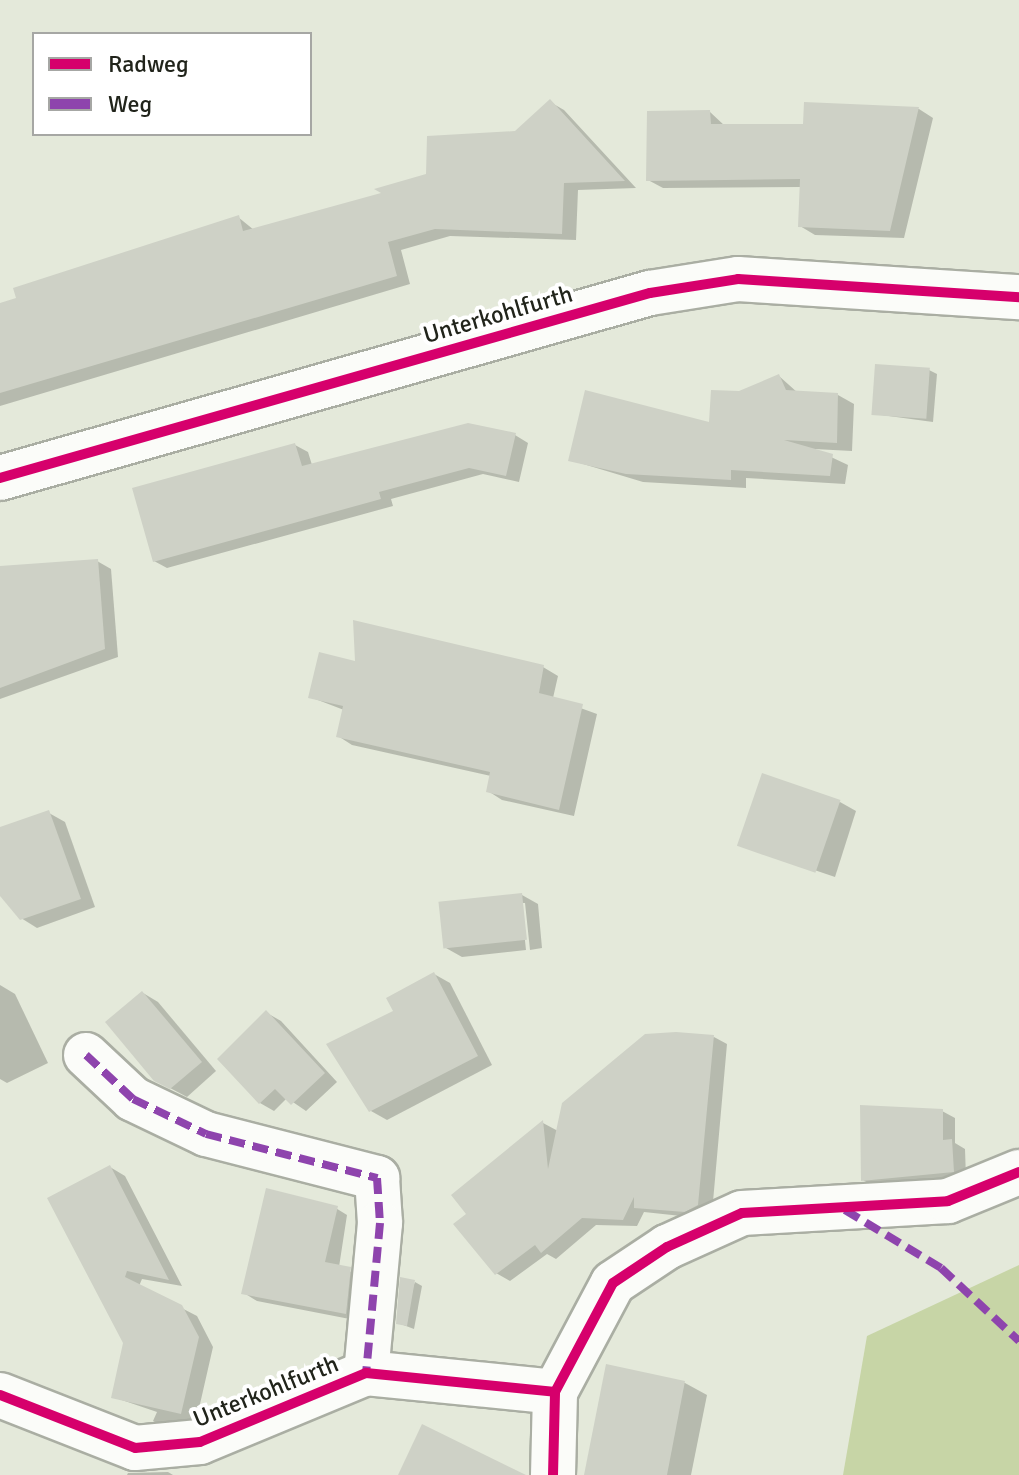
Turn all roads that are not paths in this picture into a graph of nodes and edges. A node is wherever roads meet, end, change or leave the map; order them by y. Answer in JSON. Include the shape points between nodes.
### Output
{"nodes":[{"id":1,"x":1019,"y":297,"type":"edge"},
{"id":2,"x":0,"y":478,"type":"edge"},
{"id":3,"x":86,"y":1055,"type":"dead end"},
{"id":4,"x":1019,"y":1172,"type":"edge"},
{"id":5,"x":366,"y":1373,"type":"junction"},
{"id":6,"x":555,"y":1392,"type":"junction"},
{"id":7,"x":0,"y":1395,"type":"edge"},
{"id":8,"x":553,"y":1475,"type":"edge"}],
"edges":[{"from":1,"to":2,"type":"street","name":"Unterkohlfurth","via":[[738,279],[650,293]]},
{"from":3,"to":5,"type":"street","name":"Unterkohlfurth","via":[[133,1099],[206,1134],[377,1178],[380,1223]]},
{"from":4,"to":6,"type":"street","via":[[948,1201],[742,1213],[667,1247],[613,1283]]},
{"from":5,"to":6,"type":"street","name":"Unterkohlfurth"},
{"from":5,"to":7,"type":"street","name":"Unterkohlfurth","via":[[200,1442],[135,1448]]},
{"from":6,"to":8,"type":"street"}]}
